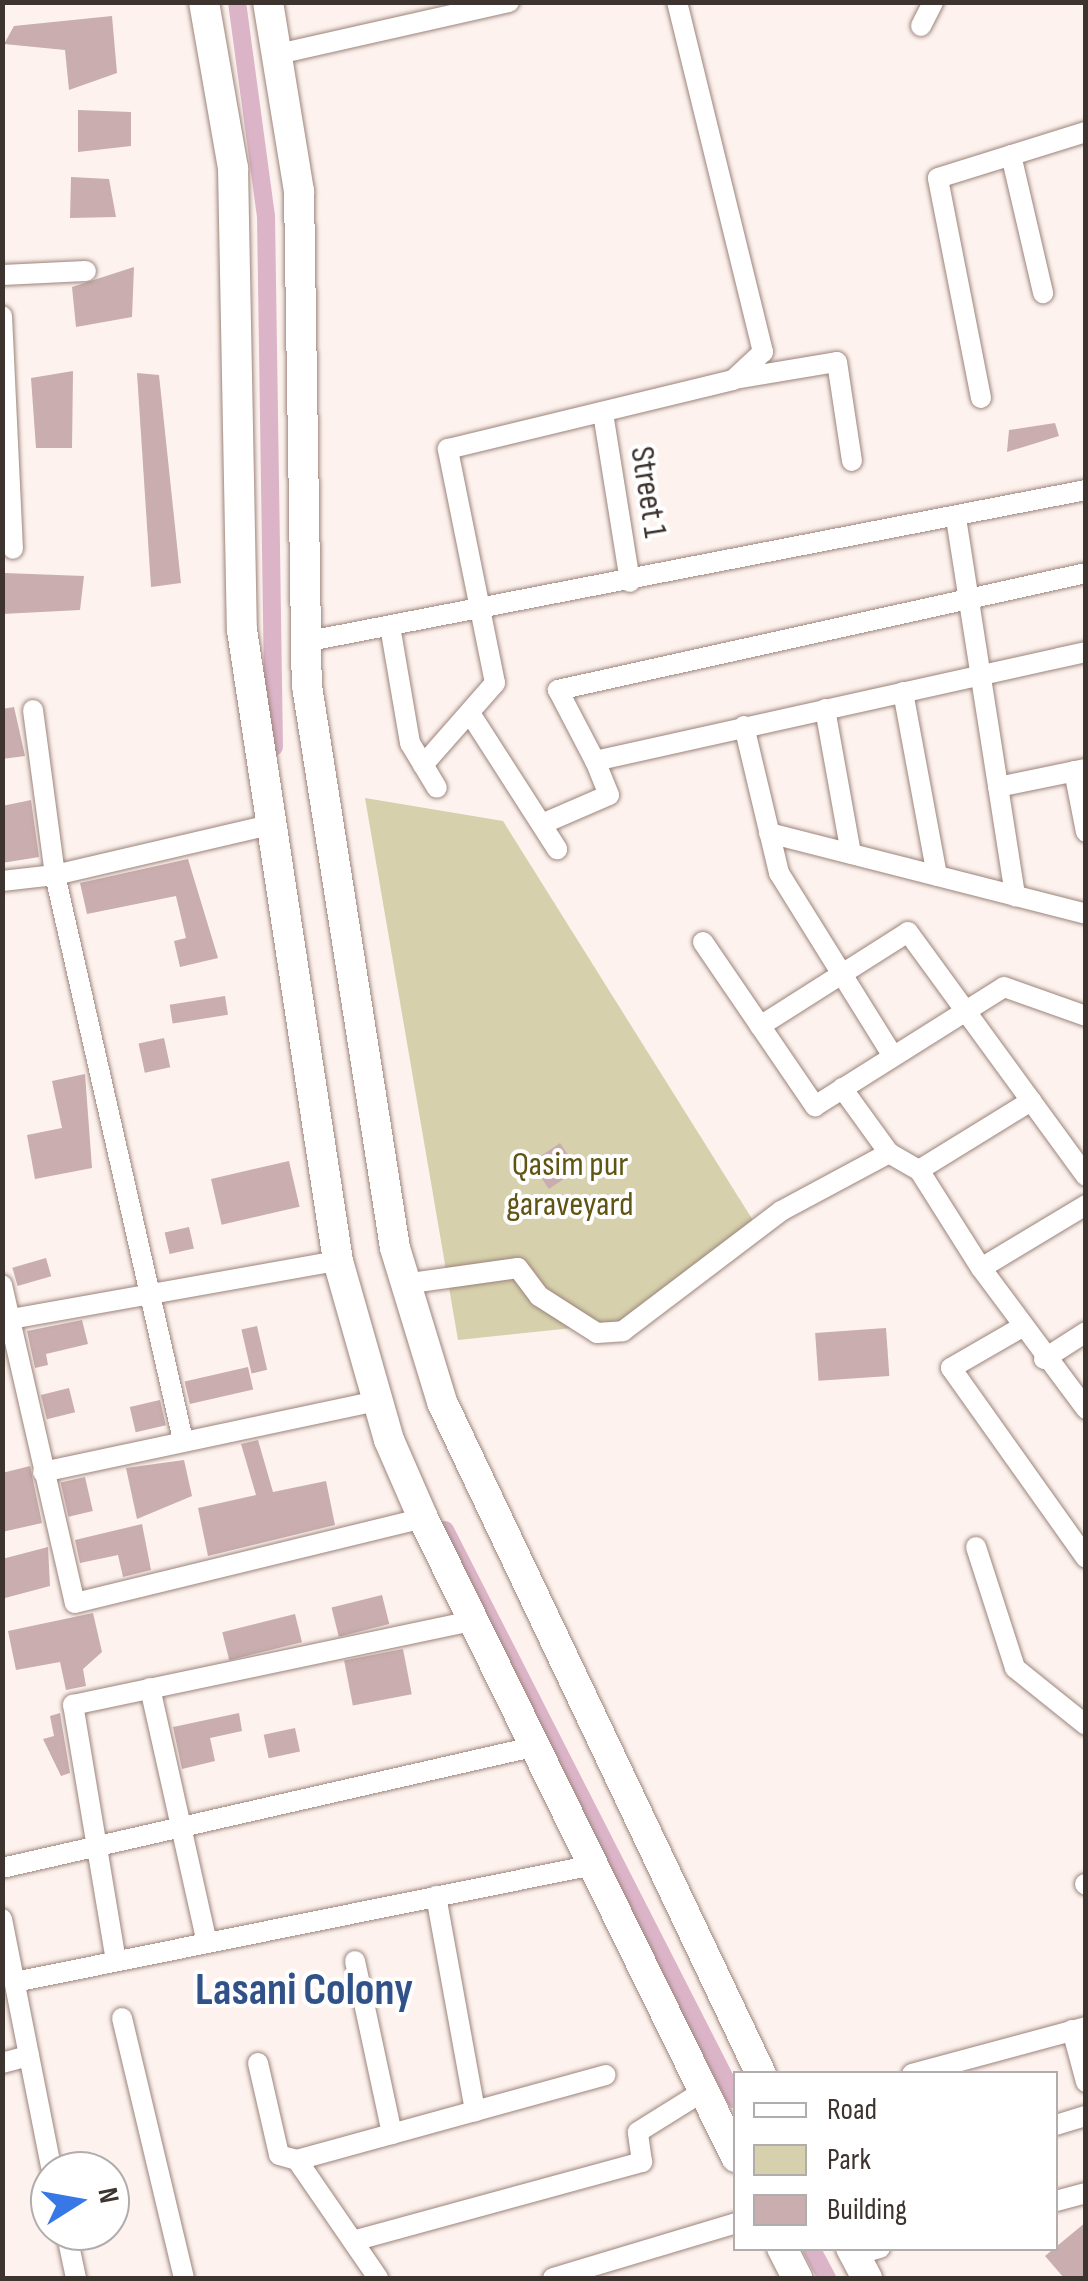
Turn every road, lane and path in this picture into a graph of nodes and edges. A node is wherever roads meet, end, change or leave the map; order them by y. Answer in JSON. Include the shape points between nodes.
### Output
{"nodes":[{"id":1,"x":204,"y":2,"type":"edge"},
{"id":2,"x":268,"y":2,"type":"edge"},
{"id":3,"x":509,"y":2,"type":"edge"},
{"id":4,"x":678,"y":2,"type":"edge"},
{"id":5,"x":933,"y":2,"type":"edge"},
{"id":6,"x":920,"y":26,"type":"dead end"},
{"id":7,"x":278,"y":54,"type":"junction"},
{"id":8,"x":1086,"y":132,"type":"edge"},
{"id":9,"x":1011,"y":155,"type":"junction"},
{"id":10,"x":86,"y":271,"type":"dead end"},
{"id":11,"x":2,"y":275,"type":"edge"},
{"id":12,"x":1043,"y":293,"type":"dead end"},
{"id":13,"x":2,"y":316,"type":"edge"},
{"id":14,"x":733,"y":380,"type":"junction"},
{"id":15,"x":981,"y":398,"type":"dead end"},
{"id":16,"x":602,"y":413,"type":"junction"},
{"id":17,"x":852,"y":461,"type":"dead end"},
{"id":18,"x":1086,"y":490,"type":"edge"},
{"id":19,"x":956,"y":518,"type":"junction"},
{"id":20,"x":13,"y":549,"type":"dead end"},
{"id":21,"x":1086,"y":573,"type":"edge"},
{"id":22,"x":630,"y":582,"type":"junction"},
{"id":23,"x":968,"y":599,"type":"junction"},
{"id":24,"x":482,"y":609,"type":"junction"},
{"id":25,"x":390,"y":626,"type":"junction"},
{"id":26,"x":304,"y":642,"type":"junction"},
{"id":27,"x":1086,"y":652,"type":"edge"},
{"id":28,"x":980,"y":675,"type":"junction"},
{"id":29,"x":902,"y":692,"type":"junction"},
{"id":30,"x":825,"y":709,"type":"junction"},
{"id":31,"x":33,"y":710,"type":"dead end"},
{"id":32,"x":473,"y":718,"type":"junction"},
{"id":33,"x":744,"y":726,"type":"junction"},
{"id":34,"x":595,"y":761,"type":"junction"},
{"id":35,"x":423,"y":765,"type":"junction"},
{"id":36,"x":1080,"y":770,"type":"edge"},
{"id":37,"x":998,"y":787,"type":"junction"},
{"id":38,"x":437,"y":788,"type":"dead end"},
{"id":39,"x":542,"y":824,"type":"junction"},
{"id":40,"x":266,"y":826,"type":"junction"},
{"id":41,"x":1086,"y":832,"type":"edge"},
{"id":42,"x":769,"y":833,"type":"junction"},
{"id":43,"x":557,"y":849,"type":"dead end"},
{"id":44,"x":851,"y":854,"type":"junction"},
{"id":45,"x":56,"y":875,"type":"junction"},
{"id":46,"x":937,"y":876,"type":"junction"},
{"id":47,"x":2,"y":881,"type":"edge"},
{"id":48,"x":1015,"y":896,"type":"junction"},
{"id":49,"x":1086,"y":914,"type":"edge"},
{"id":50,"x":703,"y":942,"type":"dead end"},
{"id":51,"x":842,"y":974,"type":"junction"},
{"id":52,"x":966,"y":1011,"type":"junction"},
{"id":53,"x":1085,"y":1017,"type":"edge"},
{"id":54,"x":760,"y":1026,"type":"junction"},
{"id":55,"x":893,"y":1056,"type":"junction"},
{"id":56,"x":842,"y":1088,"type":"junction"},
{"id":57,"x":1031,"y":1101,"type":"junction"},
{"id":58,"x":889,"y":1153,"type":"junction"},
{"id":59,"x":919,"y":1170,"type":"junction"},
{"id":60,"x":1086,"y":1176,"type":"edge"},
{"id":61,"x":1086,"y":1205,"type":"edge"},
{"id":62,"x":338,"y":1260,"type":"junction"},
{"id":63,"x":982,"y":1268,"type":"junction"},
{"id":64,"x":404,"y":1284,"type":"junction"},
{"id":65,"x":2,"y":1285,"type":"edge"},
{"id":66,"x":150,"y":1292,"type":"junction"},
{"id":67,"x":12,"y":1320,"type":"junction"},
{"id":68,"x":1022,"y":1327,"type":"junction"},
{"id":69,"x":1086,"y":1332,"type":"edge"},
{"id":70,"x":1044,"y":1359,"type":"junction"},
{"id":71,"x":377,"y":1401,"type":"junction"},
{"id":72,"x":1086,"y":1409,"type":"edge"},
{"id":73,"x":183,"y":1440,"type":"junction"},
{"id":74,"x":43,"y":1472,"type":"junction"},
{"id":75,"x":423,"y":1518,"type":"junction"},
{"id":76,"x":976,"y":1547,"type":"dead end"},
{"id":77,"x":1086,"y":1558,"type":"edge"},
{"id":78,"x":470,"y":1621,"type":"junction"},
{"id":79,"x":150,"y":1688,"type":"junction"},
{"id":80,"x":1086,"y":1726,"type":"edge"},
{"id":81,"x":528,"y":1748,"type":"junction"},
{"id":82,"x":182,"y":1827,"type":"junction"},
{"id":83,"x":96,"y":1850,"type":"junction"},
{"id":84,"x":588,"y":1866,"type":"junction"},
{"id":85,"x":2,"y":1868,"type":"edge"},
{"id":86,"x":436,"y":1896,"type":"junction"},
{"id":87,"x":2,"y":1919,"type":"edge"},
{"id":88,"x":208,"y":1942,"type":"junction"},
{"id":89,"x":116,"y":1961,"type":"junction"},
{"id":90,"x":355,"y":1961,"type":"dead end"},
{"id":91,"x":15,"y":1982,"type":"junction"},
{"id":92,"x":122,"y":2018,"type":"dead end"},
{"id":93,"x":1079,"y":2029,"type":"edge"},
{"id":94,"x":29,"y":2056,"type":"junction"},
{"id":95,"x":258,"y":2062,"type":"dead end"},
{"id":96,"x":2,"y":2063,"type":"edge"},
{"id":97,"x":760,"y":2071,"type":"edge"},
{"id":98,"x":923,"y":2071,"type":"edge"},
{"id":99,"x":604,"y":2076,"type":"dead end"},
{"id":100,"x":1086,"y":2082,"type":"edge"},
{"id":101,"x":702,"y":2092,"type":"junction"},
{"id":102,"x":475,"y":2111,"type":"junction"},
{"id":103,"x":1086,"y":2116,"type":"edge"},
{"id":104,"x":1058,"y":2124,"type":"edge"},
{"id":105,"x":392,"y":2134,"type":"junction"},
{"id":106,"x":48,"y":2151,"type":"edge"},
{"id":107,"x":733,"y":2151,"type":"edge"},
{"id":108,"x":297,"y":2160,"type":"junction"},
{"id":109,"x":1086,"y":2193,"type":"edge"},
{"id":110,"x":1058,"y":2200,"type":"edge"},
{"id":111,"x":733,"y":2224,"type":"edge"},
{"id":112,"x":353,"y":2242,"type":"junction"},
{"id":113,"x":70,"y":2251,"type":"edge"},
{"id":114,"x":783,"y":2251,"type":"edge"},
{"id":115,"x":76,"y":2278,"type":"edge"},
{"id":116,"x":184,"y":2278,"type":"edge"},
{"id":117,"x":378,"y":2278,"type":"edge"},
{"id":118,"x":553,"y":2278,"type":"edge"},
{"id":119,"x":795,"y":2278,"type":"edge"}],
"edges":[{"from":1,"to":40,"type":"street","via":[[233,168],[242,630]]},
{"from":2,"to":7,"type":"street"},
{"from":3,"to":7,"type":"street"},
{"from":4,"to":14,"type":"street","via":[[763,352]]},
{"from":5,"to":6,"type":"street"},
{"from":7,"to":26,"type":"street","via":[[299,190]]},
{"from":8,"to":9,"type":"street"},
{"from":9,"to":12,"type":"street"},
{"from":9,"to":15,"type":"street","via":[[938,178]]},
{"from":10,"to":11,"type":"street"},
{"from":13,"to":20,"type":"street"},
{"from":14,"to":16,"type":"street"},
{"from":14,"to":17,"type":"street","via":[[837,362]]},
{"from":16,"to":22,"type":"street","name":"Street 1"},
{"from":16,"to":24,"type":"street","via":[[448,449]]},
{"from":18,"to":19,"type":"street"},
{"from":19,"to":22,"type":"street"},
{"from":19,"to":23,"type":"street"},
{"from":21,"to":23,"type":"street"},
{"from":22,"to":24,"type":"street"},
{"from":23,"to":28,"type":"street"},
{"from":23,"to":34,"type":"street","via":[[558,690]]},
{"from":24,"to":25,"type":"street"},
{"from":24,"to":32,"type":"street","via":[[495,682]]},
{"from":25,"to":26,"type":"street"},
{"from":25,"to":35,"type":"street","via":[[410,743]]},
{"from":26,"to":64,"type":"street"},
{"from":27,"to":28,"type":"street"},
{"from":28,"to":29,"type":"street"},
{"from":28,"to":37,"type":"street"},
{"from":29,"to":30,"type":"street"},
{"from":29,"to":46,"type":"street"},
{"from":30,"to":33,"type":"street"},
{"from":30,"to":44,"type":"street"},
{"from":31,"to":45,"type":"street"},
{"from":32,"to":35,"type":"street"},
{"from":32,"to":39,"type":"street"},
{"from":33,"to":34,"type":"street"},
{"from":33,"to":42,"type":"street"},
{"from":34,"to":39,"type":"street","via":[[610,795]]},
{"from":35,"to":38,"type":"street"},
{"from":36,"to":37,"type":"street"},
{"from":36,"to":41,"type":"street"},
{"from":37,"to":48,"type":"street"},
{"from":39,"to":43,"type":"street"},
{"from":40,"to":45,"type":"street"},
{"from":40,"to":62,"type":"street"},
{"from":42,"to":44,"type":"street"},
{"from":42,"to":51,"type":"street","via":[[779,873]]},
{"from":44,"to":46,"type":"street"},
{"from":45,"to":47,"type":"street"},
{"from":45,"to":66,"type":"street"},
{"from":46,"to":48,"type":"street"},
{"from":48,"to":49,"type":"street"},
{"from":50,"to":54,"type":"street"},
{"from":51,"to":52,"type":"street","via":[[908,932]]},
{"from":51,"to":54,"type":"street"},
{"from":51,"to":55,"type":"street"},
{"from":52,"to":53,"type":"street","via":[[1004,987]]},
{"from":52,"to":55,"type":"street"},
{"from":52,"to":57,"type":"street"},
{"from":54,"to":56,"type":"street","via":[[814,1106]]},
{"from":55,"to":56,"type":"street"},
{"from":56,"to":58,"type":"street"},
{"from":57,"to":59,"type":"street"},
{"from":57,"to":60,"type":"street"},
{"from":58,"to":59,"type":"street"},
{"from":58,"to":64,"type":"street","via":[[782,1210],[622,1331],[597,1333],[539,1296],[518,1268]]},
{"from":59,"to":63,"type":"street"},
{"from":61,"to":63,"type":"street"},
{"from":62,"to":66,"type":"street"},
{"from":62,"to":71,"type":"street"},
{"from":63,"to":68,"type":"street"},
{"from":64,"to":97,"type":"street","via":[[456,1433]]},
{"from":65,"to":67,"type":"street"},
{"from":66,"to":67,"type":"street"},
{"from":66,"to":73,"type":"street"},
{"from":67,"to":74,"type":"street"},
{"from":68,"to":70,"type":"street"},
{"from":68,"to":77,"type":"street","via":[[951,1368]]},
{"from":69,"to":70,"type":"street"},
{"from":70,"to":72,"type":"street"},
{"from":71,"to":73,"type":"street"},
{"from":71,"to":75,"type":"street"},
{"from":73,"to":74,"type":"street"},
{"from":74,"to":75,"type":"street","via":[[75,1603]]},
{"from":75,"to":78,"type":"street"},
{"from":76,"to":80,"type":"street","via":[[1015,1668]]},
{"from":78,"to":79,"type":"street"},
{"from":78,"to":81,"type":"street"},
{"from":79,"to":82,"type":"street"},
{"from":79,"to":83,"type":"street","via":[[73,1705]]},
{"from":81,"to":82,"type":"street"},
{"from":81,"to":84,"type":"street"},
{"from":82,"to":83,"type":"street"},
{"from":82,"to":88,"type":"street"},
{"from":83,"to":85,"type":"street"},
{"from":83,"to":89,"type":"street"},
{"from":84,"to":86,"type":"street"},
{"from":84,"to":101,"type":"street"},
{"from":86,"to":88,"type":"street"},
{"from":86,"to":102,"type":"street"},
{"from":87,"to":91,"type":"street"},
{"from":88,"to":89,"type":"street"},
{"from":89,"to":91,"type":"street"},
{"from":90,"to":105,"type":"street"},
{"from":91,"to":94,"type":"street"},
{"from":92,"to":116,"type":"street"},
{"from":93,"to":98,"type":"street"},
{"from":93,"to":100,"type":"street"},
{"from":94,"to":96,"type":"street"},
{"from":94,"to":106,"type":"street"},
{"from":95,"to":108,"type":"street","via":[[279,2155]]},
{"from":99,"to":102,"type":"street"},
{"from":101,"to":107,"type":"street"},
{"from":101,"to":112,"type":"street","via":[[638,2132],[642,2162]]},
{"from":102,"to":105,"type":"street"},
{"from":103,"to":104,"type":"street"},
{"from":105,"to":108,"type":"street"},
{"from":108,"to":112,"type":"street"},
{"from":109,"to":110,"type":"street"},
{"from":111,"to":118,"type":"street"},
{"from":112,"to":117,"type":"street"},
{"from":113,"to":115,"type":"street"},
{"from":114,"to":119,"type":"street"}]}
